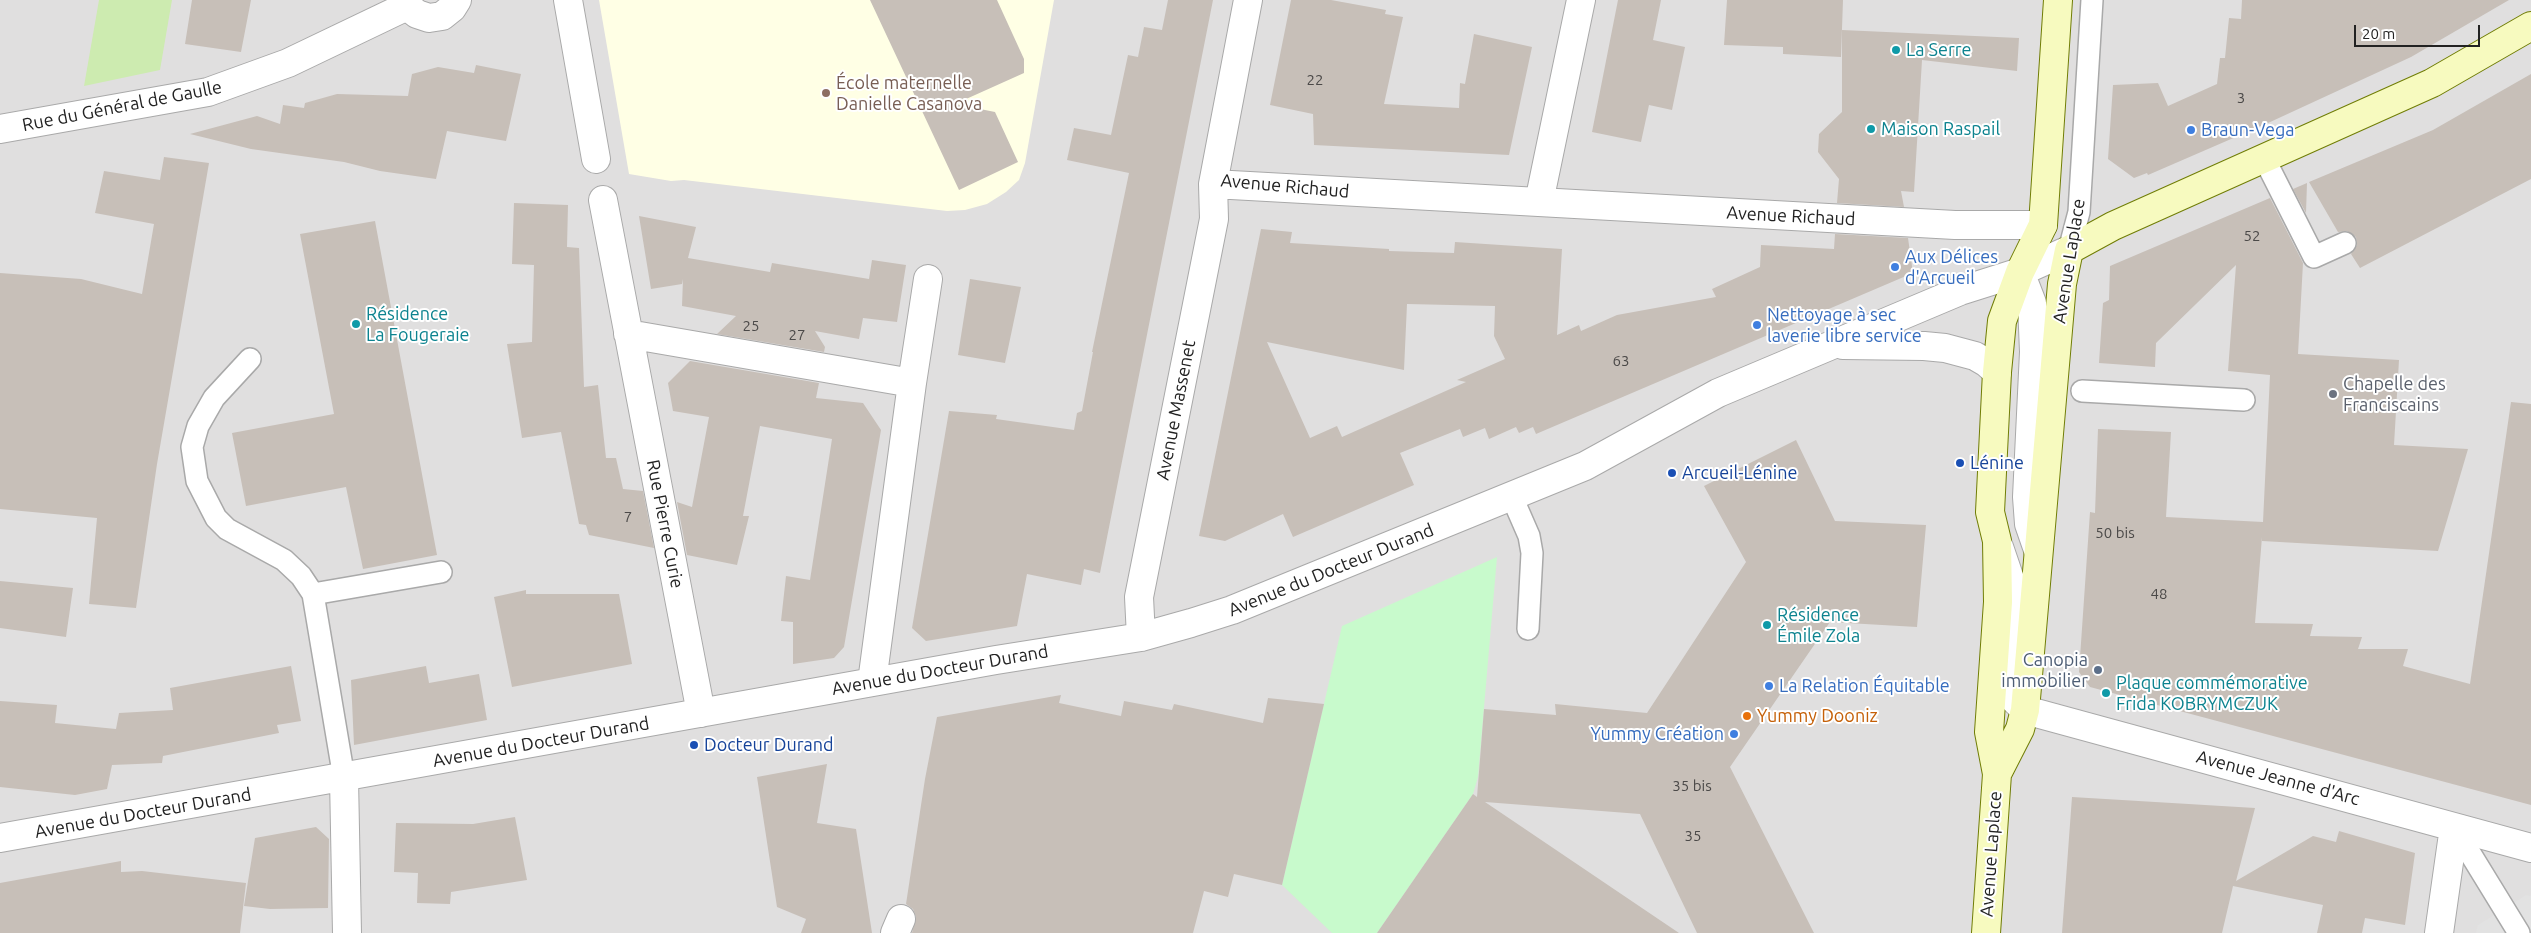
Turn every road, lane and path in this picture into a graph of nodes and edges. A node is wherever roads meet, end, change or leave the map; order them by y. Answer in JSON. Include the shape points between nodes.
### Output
{"nodes":[{"id":1,"x":457,"y":0,"type":"edge"},
{"id":2,"x":568,"y":0,"type":"edge"},
{"id":3,"x":1248,"y":0,"type":"edge"},
{"id":4,"x":1581,"y":0,"type":"edge"},
{"id":5,"x":2058,"y":0,"type":"edge"},
{"id":6,"x":2092,"y":0,"type":"edge"},
{"id":7,"x":405,"y":3,"type":"edge"},
{"id":8,"x":2531,"y":26,"type":"edge"},
{"id":9,"x":0,"y":129,"type":"edge"},
{"id":10,"x":2264,"y":158,"type":"junction"},
{"id":11,"x":596,"y":159,"type":"dead end"},
{"id":12,"x":1213,"y":184,"type":"junction"},
{"id":13,"x":603,"y":200,"type":"dead end"},
{"id":14,"x":1540,"y":202,"type":"junction"},
{"id":15,"x":2043,"y":225,"type":"junction"},
{"id":16,"x":2345,"y":243,"type":"dead end"},
{"id":17,"x":2069,"y":250,"type":"junction"},
{"id":18,"x":2020,"y":272,"type":"junction"},
{"id":19,"x":928,"y":279,"type":"dead end"},
{"id":20,"x":628,"y":334,"type":"junction"},
{"id":21,"x":1831,"y":345,"type":"junction"},
{"id":22,"x":250,"y":359,"type":"dead end"},
{"id":23,"x":1997,"y":372,"type":"junction"},
{"id":24,"x":912,"y":383,"type":"junction"},
{"id":25,"x":2082,"y":391,"type":"dead end"},
{"id":26,"x":2244,"y":400,"type":"dead end"},
{"id":27,"x":1512,"y":497,"type":"junction"},
{"id":28,"x":1997,"y":541,"type":"junction"},
{"id":29,"x":2039,"y":552,"type":"junction"},
{"id":30,"x":441,"y":572,"type":"dead end"},
{"id":31,"x":313,"y":594,"type":"junction"},
{"id":32,"x":1528,"y":630,"type":"dead end"},
{"id":33,"x":1141,"y":637,"type":"junction"},
{"id":34,"x":872,"y":682,"type":"junction"},
{"id":35,"x":2025,"y":710,"type":"junction"},
{"id":36,"x":701,"y":713,"type":"junction"},
{"id":37,"x":1997,"y":774,"type":"junction"},
{"id":38,"x":344,"y":778,"type":"junction"},
{"id":39,"x":2454,"y":827,"type":"junction"},
{"id":40,"x":0,"y":838,"type":"edge"},
{"id":41,"x":2531,"y":848,"type":"edge"},
{"id":42,"x":347,"y":933,"type":"edge"},
{"id":43,"x":1986,"y":933,"type":"edge"},
{"id":44,"x":2438,"y":933,"type":"edge"},
{"id":45,"x":2519,"y":933,"type":"edge"}],
"edges":[{"from":1,"to":7,"type":"street","name":"Rue du Général de Gaulle","via":[[442,16],[429,18],[416,14]]},
{"from":2,"to":11,"type":"street"},
{"from":3,"to":12,"type":"street","name":"Avenue Richaud"},
{"from":4,"to":14,"type":"street"},
{"from":5,"to":15,"type":"main road","name":"Avenue Laplace"},
{"from":6,"to":17,"type":"lane","name":"Avenue Laplace","via":[[2079,212]]},
{"from":7,"to":9,"type":"street","name":"Rue du Général de Gaulle","via":[[288,63],[208,92]]},
{"from":8,"to":10,"type":"main road","via":[[2432,83]]},
{"from":10,"to":16,"type":"lane","via":[[2314,257]]},
{"from":10,"to":17,"type":"main road","via":[[2113,226]]},
{"from":12,"to":14,"type":"street","name":"Avenue Richaud"},
{"from":12,"to":33,"type":"street","name":"Avenue Massenet","via":[[1214,219],[1140,597]]},
{"from":13,"to":20,"type":"street","name":"Rue Pierre Curie"},
{"from":14,"to":15,"type":"street","name":"Avenue Richaud","via":[[1955,225]]},
{"from":15,"to":18,"type":"main road","name":"Avenue Laplace"},
{"from":17,"to":18,"type":"street","name":"Avenue du Docteur Durand"},
{"from":17,"to":29,"type":"main road","name":"Avenue Laplace","via":[[2062,284]]},
{"from":18,"to":21,"type":"street","name":"Avenue du Docteur Durand","via":[[1960,291]]},
{"from":18,"to":23,"type":"main road","name":"Avenue Laplace","via":[[2002,321]]},
{"from":18,"to":29,"type":"street","name":"Avenue Laplace","via":[[2032,303],[2034,352],[2027,497],[2029,524]]},
{"from":19,"to":24,"type":"street"},
{"from":20,"to":24,"type":"street"},
{"from":20,"to":36,"type":"street","name":"Rue Pierre Curie"},
{"from":21,"to":23,"type":"street","name":"Avenue du Docteur Durand","via":[[1944,348],[1975,356]]},
{"from":21,"to":27,"type":"street","name":"Avenue du Docteur Durand","via":[[1718,393],[1585,466]]},
{"from":22,"to":31,"type":"lane","via":[[214,398],[198,426],[192,447],[197,481],[213,512],[227,529],[284,560],[301,576]]},
{"from":23,"to":28,"type":"main road","name":"Avenue Laplace","via":[[1990,512]]},
{"from":24,"to":34,"type":"street"},
{"from":25,"to":26,"type":"lane"},
{"from":27,"to":32,"type":"lane","via":[[1529,536],[1532,553]]},
{"from":27,"to":33,"type":"street","name":"Avenue du Docteur Durand","via":[[1232,610]]},
{"from":28,"to":35,"type":"street","name":"Avenue Laplace","via":[[2014,591],[2008,684],[2014,700]]},
{"from":28,"to":37,"type":"main road","name":"Avenue Laplace","via":[[1998,602],[1989,732]]},
{"from":29,"to":35,"type":"main road","name":"Avenue Laplace"},
{"from":30,"to":31,"type":"lane"},
{"from":31,"to":38,"type":"lane"},
{"from":33,"to":34,"type":"street","name":"Avenue du Docteur Durand"},
{"from":34,"to":36,"type":"street","name":"Avenue du Docteur Durand"},
{"from":35,"to":37,"type":"main road","name":"Avenue Laplace","via":[[2020,729]]},
{"from":35,"to":39,"type":"street","name":"Avenue Jeanne d'Arc"},
{"from":36,"to":38,"type":"street","name":"Avenue du Docteur Durand"},
{"from":37,"to":43,"type":"main road","name":"Avenue Laplace"},
{"from":38,"to":40,"type":"street","name":"Avenue du Docteur Durand"},
{"from":38,"to":42,"type":"street"},
{"from":39,"to":41,"type":"street","name":"Avenue Jeanne d'Arc"},
{"from":39,"to":44,"type":"street"},
{"from":39,"to":45,"type":"lane"}]}
